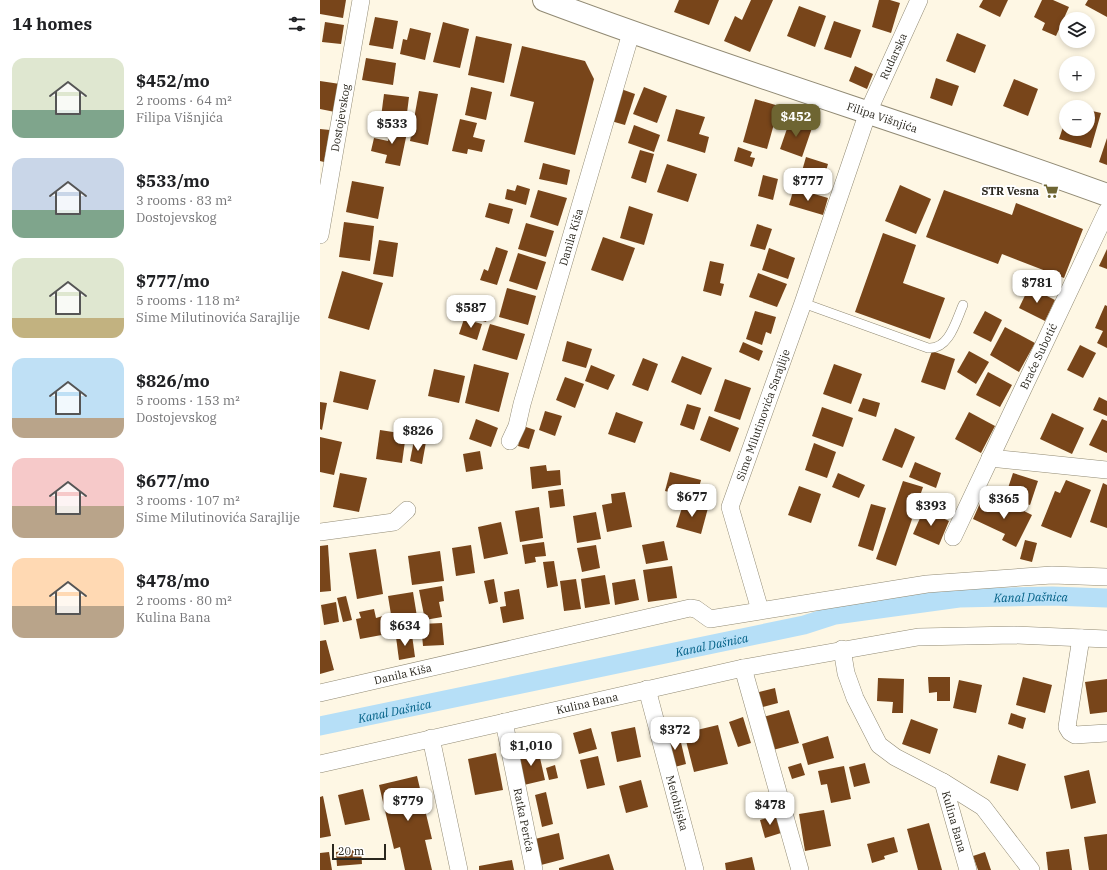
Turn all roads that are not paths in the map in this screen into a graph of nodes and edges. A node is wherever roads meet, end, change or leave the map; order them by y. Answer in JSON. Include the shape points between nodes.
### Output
{"nodes":[{"id":1,"x":360,"y":0,"type":"edge"},
{"id":2,"x":544,"y":0,"type":"edge"},
{"id":3,"x":919,"y":0,"type":"edge"},
{"id":4,"x":631,"y":33,"type":"junction"},
{"id":5,"x":868,"y":112,"type":"junction"},
{"id":6,"x":1107,"y":195,"type":"edge"},
{"id":7,"x":1107,"y":211,"type":"edge"},
{"id":8,"x":320,"y":235,"type":"edge"},
{"id":9,"x":803,"y":303,"type":"junction"},
{"id":10,"x":963,"y":305,"type":"dead end"},
{"id":11,"x":510,"y":440,"type":"dead end"},
{"id":12,"x":990,"y":458,"type":"junction"},
{"id":13,"x":1107,"y":470,"type":"edge"},
{"id":14,"x":408,"y":510,"type":"dead end"},
{"id":15,"x":320,"y":532,"type":"edge"},
{"id":16,"x":953,"y":537,"type":"dead end"},
{"id":17,"x":1107,"y":576,"type":"edge"},
{"id":18,"x":760,"y":610,"type":"junction"},
{"id":19,"x":1081,"y":638,"type":"junction"},
{"id":20,"x":1107,"y":638,"type":"edge"},
{"id":21,"x":842,"y":649,"type":"junction"},
{"id":22,"x":743,"y":668,"type":"junction"},
{"id":23,"x":647,"y":689,"type":"junction"},
{"id":24,"x":320,"y":693,"type":"edge"},
{"id":25,"x":504,"y":722,"type":"junction"},
{"id":26,"x":1107,"y":733,"type":"edge"},
{"id":27,"x":431,"y":738,"type":"junction"},
{"id":28,"x":320,"y":764,"type":"edge"},
{"id":29,"x":943,"y":782,"type":"junction"},
{"id":30,"x":459,"y":870,"type":"edge"},
{"id":31,"x":534,"y":870,"type":"edge"},
{"id":32,"x":695,"y":870,"type":"edge"},
{"id":33,"x":800,"y":870,"type":"edge"},
{"id":34,"x":968,"y":870,"type":"edge"},
{"id":35,"x":1031,"y":870,"type":"edge"}],
"edges":[{"from":1,"to":8,"type":"street","name":"Dostojevskog"},
{"from":2,"to":4,"type":"main road","name":"Filipa Višnjića"},
{"from":3,"to":5,"type":"street","name":"Rudarska"},
{"from":4,"to":5,"type":"main road","name":"Filipa Višnjića"},
{"from":4,"to":11,"type":"street","name":"Danila Kiša","via":[[517,426]]},
{"from":5,"to":6,"type":"main road","name":"Filipa Višnjića"},
{"from":5,"to":9,"type":"street","name":"Sime Milutinovića Sarajlije"},
{"from":7,"to":12,"type":"street","name":"Braće Subotić"},
{"from":9,"to":10,"type":"lane","via":[[936,349],[945,343]]},
{"from":9,"to":18,"type":"street","name":"Sime Milutinovića Sarajlije","via":[[730,507]]},
{"from":12,"to":13,"type":"street"},
{"from":12,"to":16,"type":"street","name":"Braće Subotić"},
{"from":14,"to":15,"type":"street","via":[[394,522]]},
{"from":17,"to":18,"type":"street","via":[[1052,575],[927,584]]},
{"from":18,"to":24,"type":"street","name":"Danila Kiša","via":[[710,618],[690,608]]},
{"from":19,"to":20,"type":"street","name":"Kulina Bana"},
{"from":19,"to":21,"type":"street","name":"Kulina Bana","via":[[1014,635],[918,637]]},
{"from":19,"to":26,"type":"street","via":[[1067,727],[1075,735]]},
{"from":21,"to":22,"type":"street","name":"Kulina Bana"},
{"from":21,"to":29,"type":"street","name":"Kulina Bana","via":[[846,673],[855,698],[879,745]]},
{"from":22,"to":23,"type":"street","name":"Kulina Bana"},
{"from":22,"to":33,"type":"street"},
{"from":23,"to":25,"type":"street","name":"Kulina Bana"},
{"from":23,"to":32,"type":"street","name":"Metohijska"},
{"from":25,"to":27,"type":"street","name":"Kulina Bana"},
{"from":25,"to":31,"type":"street","name":"Ratka Perića"},
{"from":27,"to":28,"type":"street","name":"Kulina Bana"},
{"from":27,"to":30,"type":"street"},
{"from":29,"to":34,"type":"street","name":"Kulina Bana"},
{"from":29,"to":35,"type":"street","via":[[983,807]]}]}
